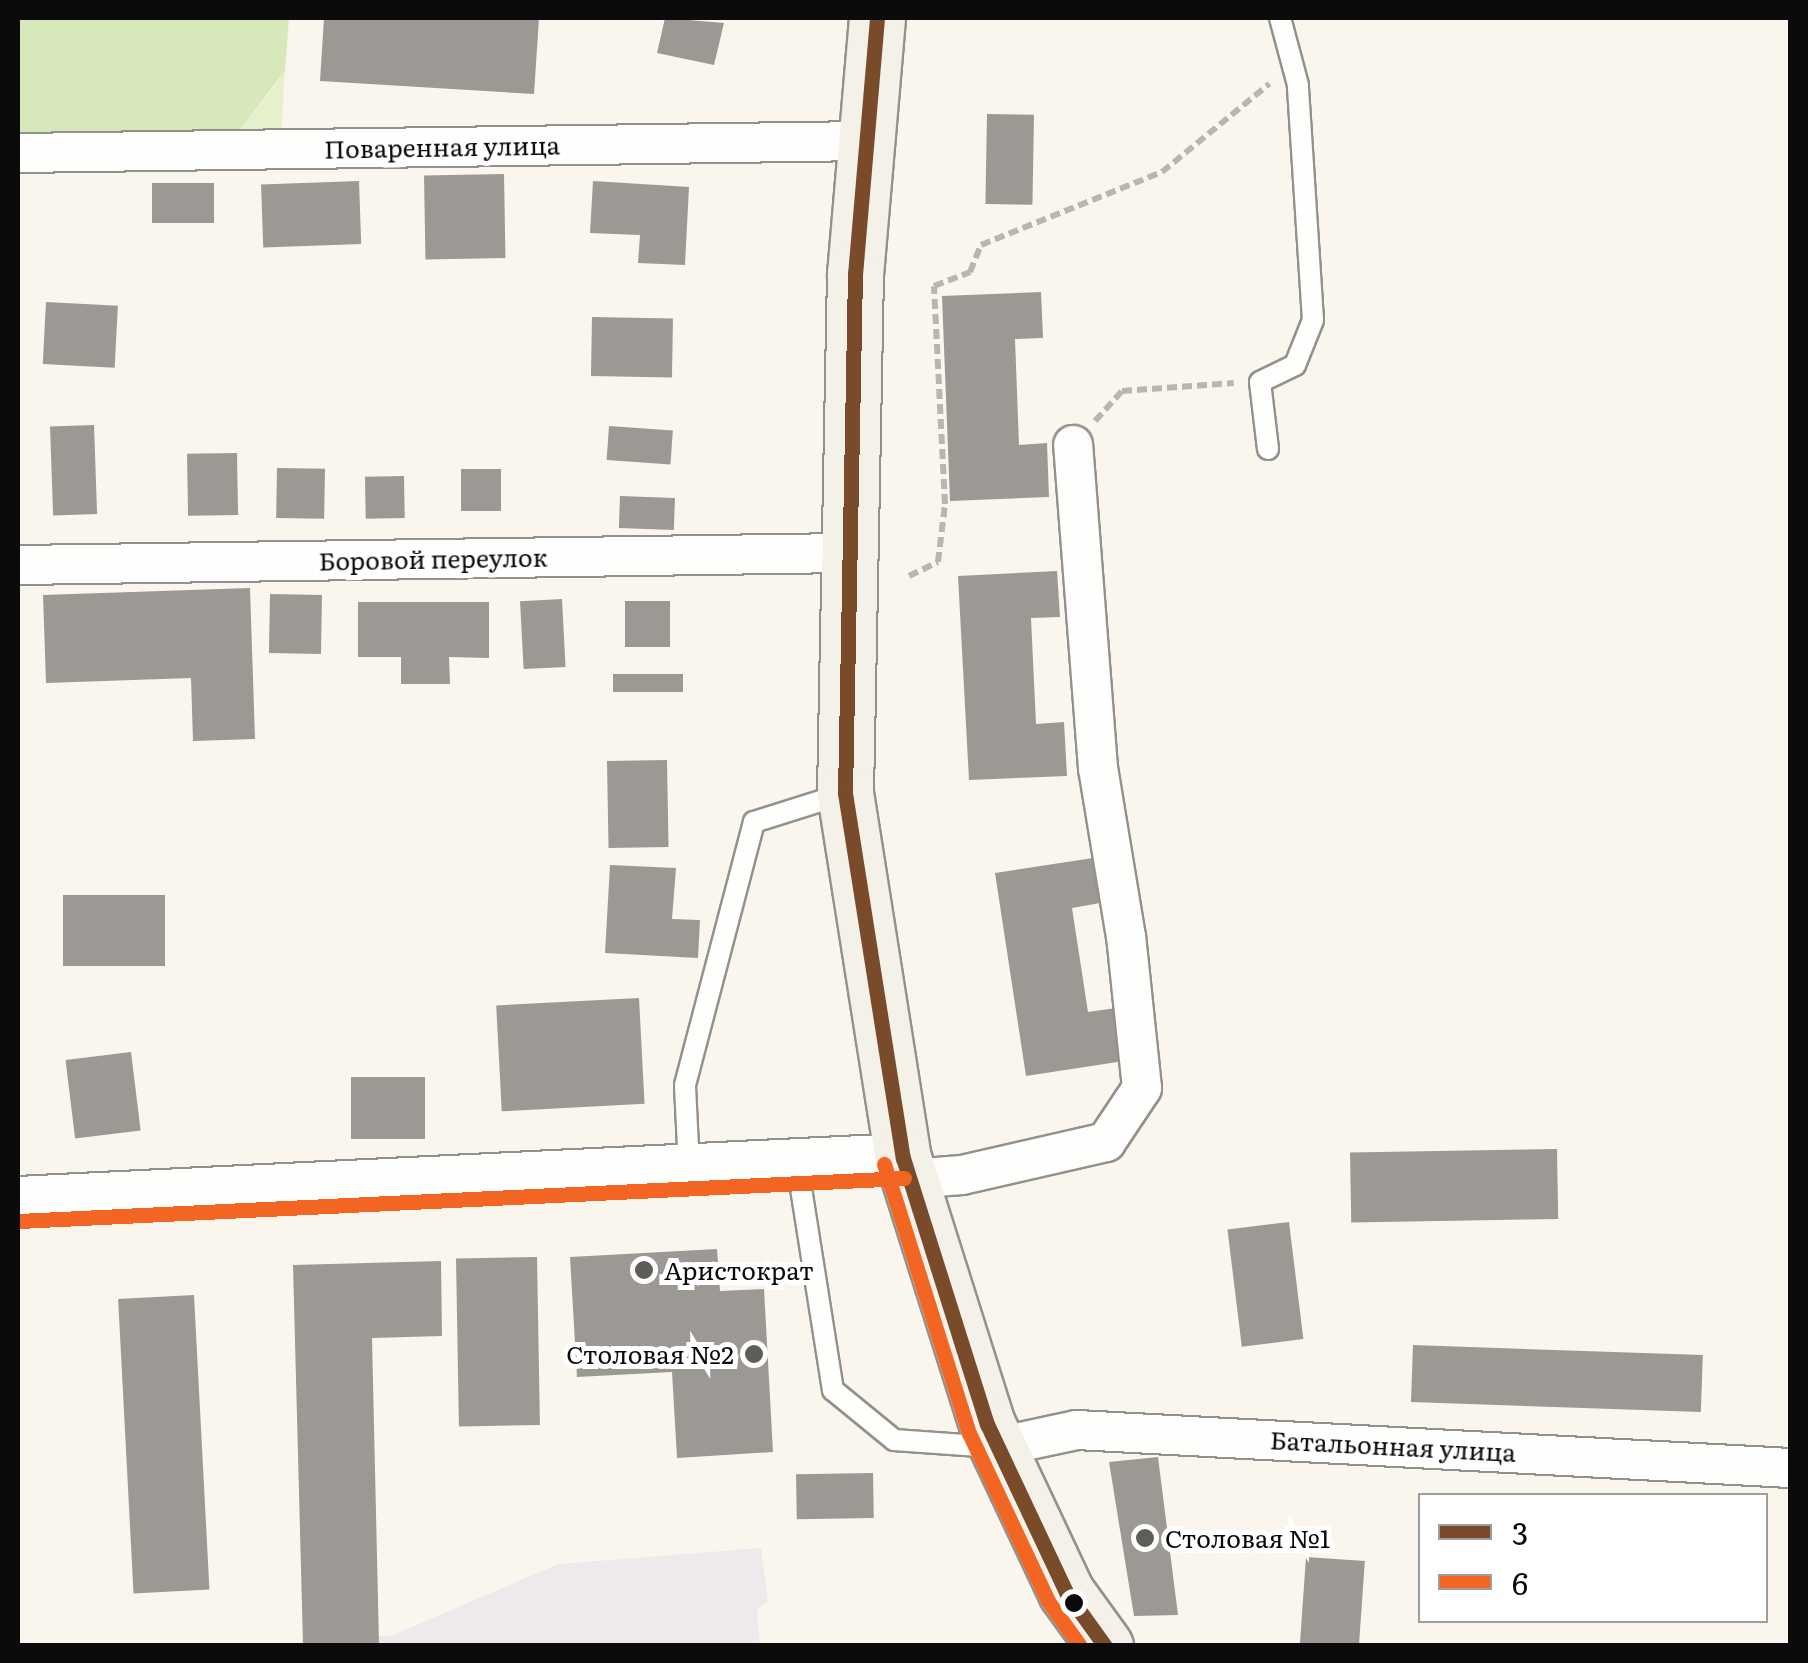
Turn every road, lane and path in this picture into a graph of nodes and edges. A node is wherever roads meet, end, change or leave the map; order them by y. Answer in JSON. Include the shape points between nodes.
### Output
{"nodes":[{"id":1,"x":878,"y":18,"type":"edge"},
{"id":2,"x":1280,"y":18,"type":"edge"},
{"id":3,"x":1292,"y":63,"type":"junction"},
{"id":4,"x":866,"y":141,"type":"junction"},
{"id":5,"x":18,"y":154,"type":"edge"},
{"id":6,"x":1260,"y":382,"type":"junction"},
{"id":7,"x":1073,"y":446,"type":"joint"},
{"id":8,"x":1268,"y":449,"type":"dead end"},
{"id":9,"x":849,"y":554,"type":"junction"},
{"id":10,"x":18,"y":565,"type":"edge"},
{"id":11,"x":909,"y":576,"type":"dead end"},
{"id":12,"x":845,"y":793,"type":"junction"},
{"id":13,"x":797,"y":1163,"type":"junction"},
{"id":14,"x":689,"y":1168,"type":"junction"},
{"id":15,"x":907,"y":1168,"type":"junction"},
{"id":16,"x":18,"y":1201,"type":"edge"},
{"id":17,"x":997,"y":1447,"type":"junction"},
{"id":18,"x":1790,"y":1468,"type":"edge"},
{"id":19,"x":1104,"y":1646,"type":"edge"}],
"edges":[{"from":1,"to":4,"type":"main road"},
{"from":2,"to":3,"type":"lane"},
{"from":3,"to":6,"type":"lane","via":[[1313,320],[1295,366]]},
{"from":3,"to":11,"type":"path","via":[[1162,172],[981,245],[970,272],[934,286],[945,504],[938,562]]},
{"from":4,"to":5,"type":"street","name":"Поваренная улица"},
{"from":4,"to":9,"type":"main road","via":[[855,273]]},
{"from":6,"to":7,"type":"path","via":[[1122,391]]},
{"from":6,"to":8,"type":"lane"},
{"from":7,"to":15,"type":"street","via":[[1098,768],[1142,1088],[1106,1142],[962,1174]]},
{"from":9,"to":10,"type":"street","name":"Боровой переулок"},
{"from":9,"to":12,"type":"main road"},
{"from":12,"to":14,"type":"lane","via":[[754,822],[685,1086]]},
{"from":12,"to":15,"type":"main road"},
{"from":13,"to":14,"type":"street"},
{"from":13,"to":15,"type":"street"},
{"from":13,"to":17,"type":"lane","via":[[833,1390],[894,1440]]},
{"from":14,"to":16,"type":"street"},
{"from":15,"to":17,"type":"main road"},
{"from":17,"to":18,"type":"street","name":"Батальонная улица","via":[[1078,1430]]},
{"from":17,"to":19,"type":"main road","via":[[1066,1592]]}]}
